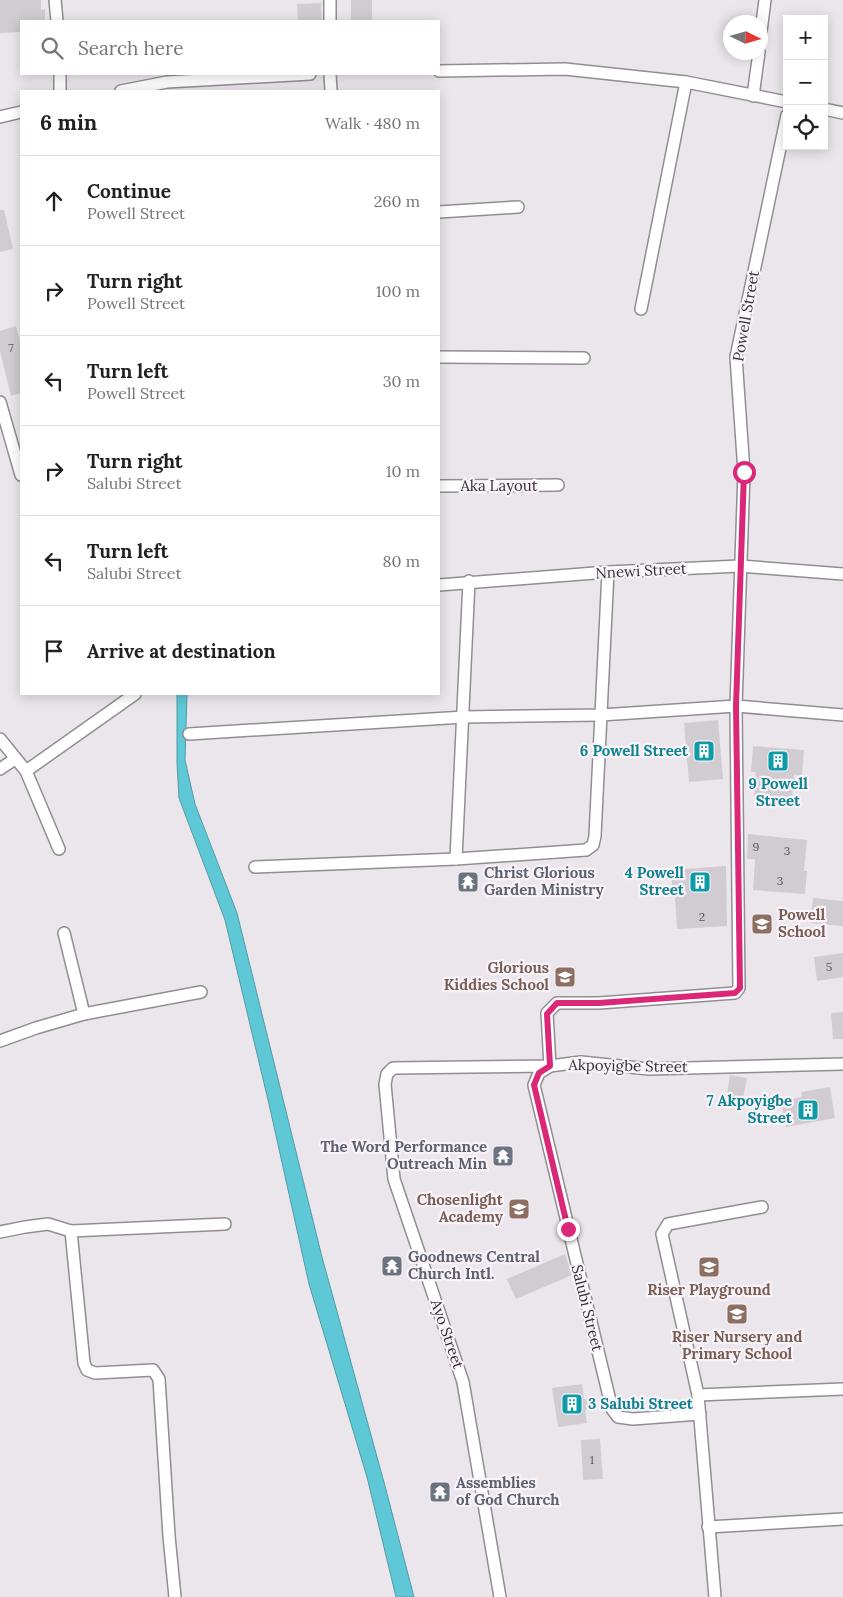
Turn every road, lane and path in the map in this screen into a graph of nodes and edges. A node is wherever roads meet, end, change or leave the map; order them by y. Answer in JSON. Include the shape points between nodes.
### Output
{"nodes":[{"id":1,"x":55,"y":0,"type":"edge"},
{"id":2,"x":330,"y":0,"type":"edge"},
{"id":3,"x":766,"y":0,"type":"edge"},
{"id":4,"x":764,"y":15,"type":"edge"},
{"id":5,"x":57,"y":20,"type":"edge"},
{"id":6,"x":330,"y":20,"type":"edge"},
{"id":7,"x":758,"y":60,"type":"edge"},
{"id":8,"x":440,"y":71,"type":"edge"},
{"id":9,"x":60,"y":75,"type":"edge"},
{"id":10,"x":292,"y":75,"type":"edge"},
{"id":11,"x":330,"y":75,"type":"edge"},
{"id":12,"x":686,"y":82,"type":"junction"},
{"id":13,"x":60,"y":90,"type":"edge"},
{"id":14,"x":126,"y":90,"type":"edge"},
{"id":15,"x":331,"y":90,"type":"edge"},
{"id":16,"x":753,"y":96,"type":"junction"},
{"id":17,"x":783,"y":101,"type":"edge"},
{"id":18,"x":828,"y":110,"type":"edge"},
{"id":19,"x":20,"y":112,"type":"edge"},
{"id":20,"x":843,"y":113,"type":"edge"},
{"id":21,"x":0,"y":117,"type":"edge"},
{"id":22,"x":783,"y":134,"type":"edge"},
{"id":23,"x":518,"y":207,"type":"dead end"},
{"id":24,"x":440,"y":212,"type":"edge"},
{"id":25,"x":641,"y":309,"type":"dead end"},
{"id":26,"x":440,"y":357,"type":"edge"},
{"id":27,"x":584,"y":358,"type":"dead end"},
{"id":28,"x":0,"y":402,"type":"edge"},
{"id":29,"x":2,"y":419,"type":"edge"},
{"id":30,"x":20,"y":471,"type":"edge"},
{"id":31,"x":558,"y":485,"type":"dead end"},
{"id":32,"x":440,"y":486,"type":"edge"},
{"id":33,"x":740,"y":566,"type":"junction"},
{"id":34,"x":608,"y":572,"type":"junction"},
{"id":35,"x":843,"y":574,"type":"edge"},
{"id":36,"x":469,"y":581,"type":"junction"},
{"id":37,"x":440,"y":585,"type":"edge"},
{"id":38,"x":134,"y":695,"type":"edge"},
{"id":39,"x":736,"y":706,"type":"junction"},
{"id":40,"x":601,"y":715,"type":"junction"},
{"id":41,"x":843,"y":715,"type":"edge"},
{"id":42,"x":464,"y":717,"type":"junction"},
{"id":43,"x":189,"y":734,"type":"dead end"},
{"id":44,"x":0,"y":739,"type":"edge"},
{"id":45,"x":15,"y":759,"type":"junction"},
{"id":46,"x":0,"y":769,"type":"edge"},
{"id":47,"x":26,"y":771,"type":"junction"},
{"id":48,"x":59,"y":848,"type":"dead end"},
{"id":49,"x":456,"y":859,"type":"junction"},
{"id":50,"x":254,"y":867,"type":"dead end"},
{"id":51,"x":64,"y":932,"type":"dead end"},
{"id":52,"x":201,"y":992,"type":"dead end"},
{"id":53,"x":84,"y":1014,"type":"junction"},
{"id":54,"x":0,"y":1042,"type":"edge"},
{"id":55,"x":843,"y":1064,"type":"edge"},
{"id":56,"x":550,"y":1066,"type":"junction"},
{"id":57,"x":387,"y":1074,"type":"joint"},
{"id":58,"x":762,"y":1207,"type":"dead end"},
{"id":59,"x":225,"y":1224,"type":"dead end"},
{"id":60,"x":72,"y":1231,"type":"junction"},
{"id":61,"x":0,"y":1232,"type":"edge"},
{"id":62,"x":843,"y":1389,"type":"edge"},
{"id":63,"x":698,"y":1395,"type":"junction"},
{"id":64,"x":700,"y":1414,"type":"junction"},
{"id":65,"x":843,"y":1519,"type":"edge"},
{"id":66,"x":708,"y":1527,"type":"junction"},
{"id":67,"x":175,"y":1597,"type":"edge"},
{"id":68,"x":500,"y":1597,"type":"edge"},
{"id":69,"x":714,"y":1597,"type":"edge"}],
"edges":[{"from":1,"to":5,"type":"street"},
{"from":2,"to":6,"type":"street"},
{"from":3,"to":4,"type":"street"},
{"from":7,"to":16,"type":"street"},
{"from":8,"to":12,"type":"street","via":[[566,68]]},
{"from":9,"to":13,"type":"street"},
{"from":10,"to":14,"type":"street","via":[[167,82]]},
{"from":11,"to":15,"type":"street"},
{"from":12,"to":16,"type":"street"},
{"from":12,"to":25,"type":"street"},
{"from":16,"to":17,"type":"street"},
{"from":18,"to":20,"type":"street"},
{"from":19,"to":21,"type":"street"},
{"from":22,"to":33,"type":"street","name":"Powell Street","via":[[736,357],[744,472]]},
{"from":23,"to":24,"type":"street"},
{"from":26,"to":27,"type":"street"},
{"from":28,"to":29,"type":"street"},
{"from":29,"to":30,"type":"street"},
{"from":31,"to":32,"type":"street","name":"Aka Layout"},
{"from":33,"to":34,"type":"street","name":"Nnewi Street"},
{"from":33,"to":35,"type":"street","name":"Nnewi Street"},
{"from":33,"to":39,"type":"street","name":"Powell Street"},
{"from":34,"to":36,"type":"street","name":"Nnewi Street"},
{"from":34,"to":40,"type":"street"},
{"from":36,"to":37,"type":"street","name":"Nnewi Street"},
{"from":36,"to":42,"type":"street"},
{"from":38,"to":47,"type":"street"},
{"from":39,"to":40,"type":"street"},
{"from":39,"to":41,"type":"street"},
{"from":39,"to":56,"type":"street","name":"Powell Street","via":[[740,988],[735,993],[557,1003],[547,1014]]},
{"from":40,"to":42,"type":"street"},
{"from":40,"to":49,"type":"street","via":[[593,845],[586,850]]},
{"from":42,"to":43,"type":"street"},
{"from":42,"to":49,"type":"street"},
{"from":44,"to":45,"type":"street"},
{"from":45,"to":46,"type":"street"},
{"from":45,"to":47,"type":"street"},
{"from":47,"to":48,"type":"street"},
{"from":49,"to":50,"type":"street"},
{"from":51,"to":53,"type":"street"},
{"from":52,"to":53,"type":"street"},
{"from":53,"to":54,"type":"street"},
{"from":55,"to":56,"type":"street","name":"Akpoyigbe Street","via":[[649,1068],[581,1062]]},
{"from":56,"to":57,"type":"street","name":"Akpoyigbe Street","via":[[393,1068]]},
{"from":56,"to":64,"type":"street","name":"Salubi Street","via":[[539,1073],[534,1085],[612,1409],[618,1417],[632,1420]]},
{"from":57,"to":68,"type":"street","name":"Ayo Street","via":[[385,1084],[394,1179],[463,1382]]},
{"from":58,"to":63,"type":"street","via":[[668,1224],[662,1234]]},
{"from":59,"to":60,"type":"street"},
{"from":60,"to":61,"type":"street","via":[[48,1224]]},
{"from":60,"to":67,"type":"street","via":[[87,1370],[95,1373],[153,1370],[159,1379]]},
{"from":62,"to":63,"type":"street"},
{"from":63,"to":64,"type":"street"},
{"from":64,"to":66,"type":"street"},
{"from":65,"to":66,"type":"street"},
{"from":66,"to":69,"type":"street"}]}
